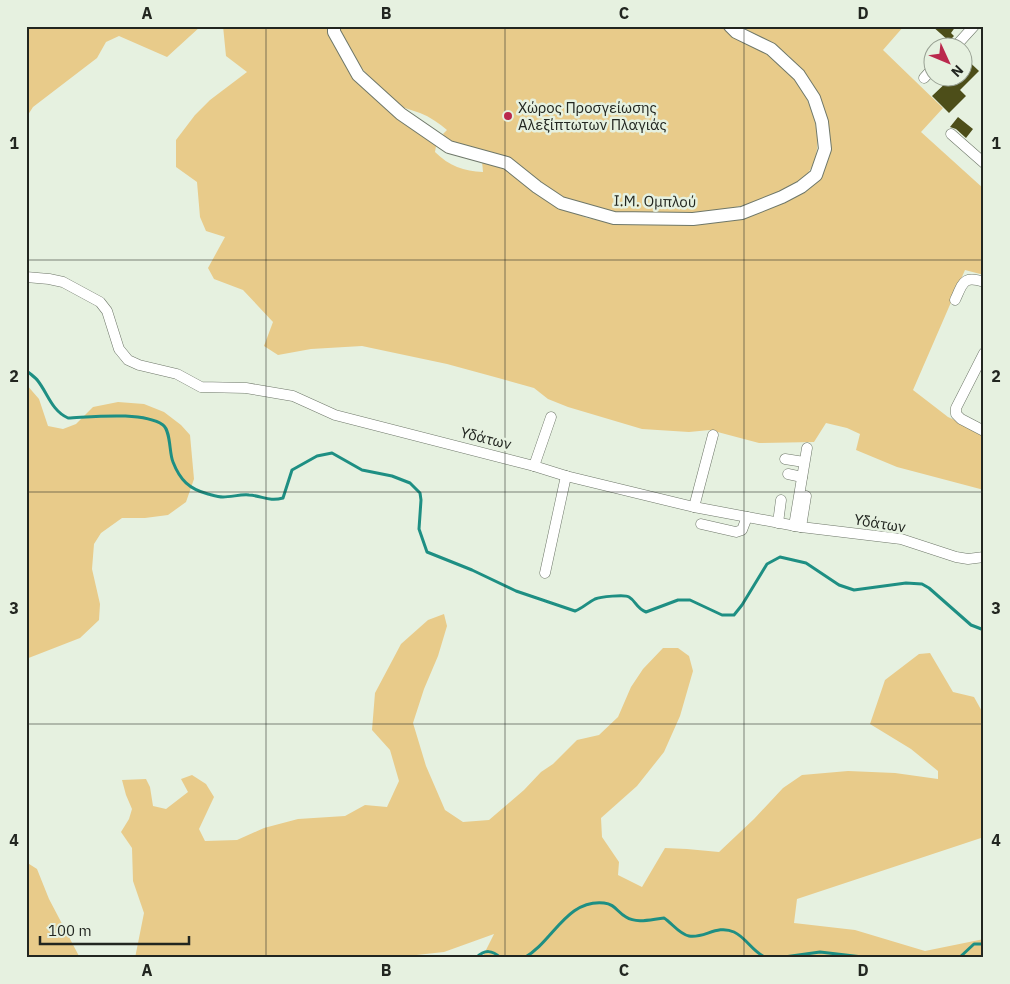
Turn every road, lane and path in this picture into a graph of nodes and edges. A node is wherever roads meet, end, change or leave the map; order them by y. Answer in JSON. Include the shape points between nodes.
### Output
{"nodes":[{"id":1,"x":334,"y":26,"type":"edge"},
{"id":2,"x":730,"y":26,"type":"edge"},
{"id":3,"x":974,"y":26,"type":"edge"},
{"id":4,"x":963,"y":38,"type":"edge"},
{"id":5,"x":951,"y":134,"type":"dead end"},
{"id":6,"x":984,"y":163,"type":"edge"},
{"id":7,"x":26,"y":277,"type":"edge"},
{"id":8,"x":984,"y":282,"type":"edge"},
{"id":9,"x":955,"y":300,"type":"dead end"},
{"id":10,"x":984,"y":353,"type":"edge"},
{"id":11,"x":551,"y":417,"type":"dead end"},
{"id":12,"x":984,"y":431,"type":"edge"},
{"id":13,"x":713,"y":435,"type":"dead end"},
{"id":14,"x":807,"y":448,"type":"dead end"},
{"id":15,"x":784,"y":459,"type":"dead end"},
{"id":16,"x":804,"y":462,"type":"junction"},
{"id":17,"x":534,"y":466,"type":"junction"},
{"id":18,"x":788,"y":474,"type":"dead end"},
{"id":19,"x":566,"y":476,"type":"junction"},
{"id":20,"x":802,"y":477,"type":"junction"},
{"id":21,"x":806,"y":496,"type":"dead end"},
{"id":22,"x":781,"y":500,"type":"dead end"},
{"id":23,"x":694,"y":507,"type":"junction"},
{"id":24,"x":747,"y":518,"type":"junction"},
{"id":25,"x":778,"y":523,"type":"junction"},
{"id":26,"x":701,"y":524,"type":"dead end"},
{"id":27,"x":798,"y":527,"type":"junction"},
{"id":28,"x":984,"y":557,"type":"edge"},
{"id":29,"x":545,"y":574,"type":"dead end"}],
"edges":[{"from":1,"to":2,"type":"street","name":"Ι.Μ. Ομπλού","via":[[334,32],[358,76],[401,114],[449,146],[507,163],[561,203],[614,218],[693,219],[742,212],[801,187],[816,175],[825,149],[822,122],[814,98],[799,75],[771,49]]},
{"from":3,"to":4,"type":"street"},
{"from":5,"to":6,"type":"street"},
{"from":7,"to":17,"type":"street","name":"Υδάτων","via":[[63,282],[100,302],[107,311],[119,349],[128,360],[139,365],[176,374],[201,387],[246,388],[293,396],[335,415]]},
{"from":8,"to":9,"type":"street","via":[[967,280]]},
{"from":10,"to":12,"type":"street","via":[[956,408],[961,419]]},
{"from":11,"to":17,"type":"street"},
{"from":13,"to":23,"type":"street"},
{"from":14,"to":16,"type":"street"},
{"from":15,"to":16,"type":"street"},
{"from":16,"to":20,"type":"street"},
{"from":17,"to":19,"type":"street","name":"Υδάτων"},
{"from":18,"to":20,"type":"street"},
{"from":19,"to":23,"type":"street","name":"Υδάτων"},
{"from":19,"to":29,"type":"street"},
{"from":20,"to":27,"type":"street"},
{"from":21,"to":27,"type":"street"},
{"from":22,"to":25,"type":"street"},
{"from":23,"to":24,"type":"street","name":"Υδάτων"},
{"from":24,"to":25,"type":"street","name":"Υδάτων"},
{"from":24,"to":26,"type":"street","via":[[742,530],[736,532]]},
{"from":25,"to":27,"type":"street","name":"Υδάτων"},
{"from":27,"to":28,"type":"street","name":"Υδάτων","via":[[901,539],[956,558]]}]}
